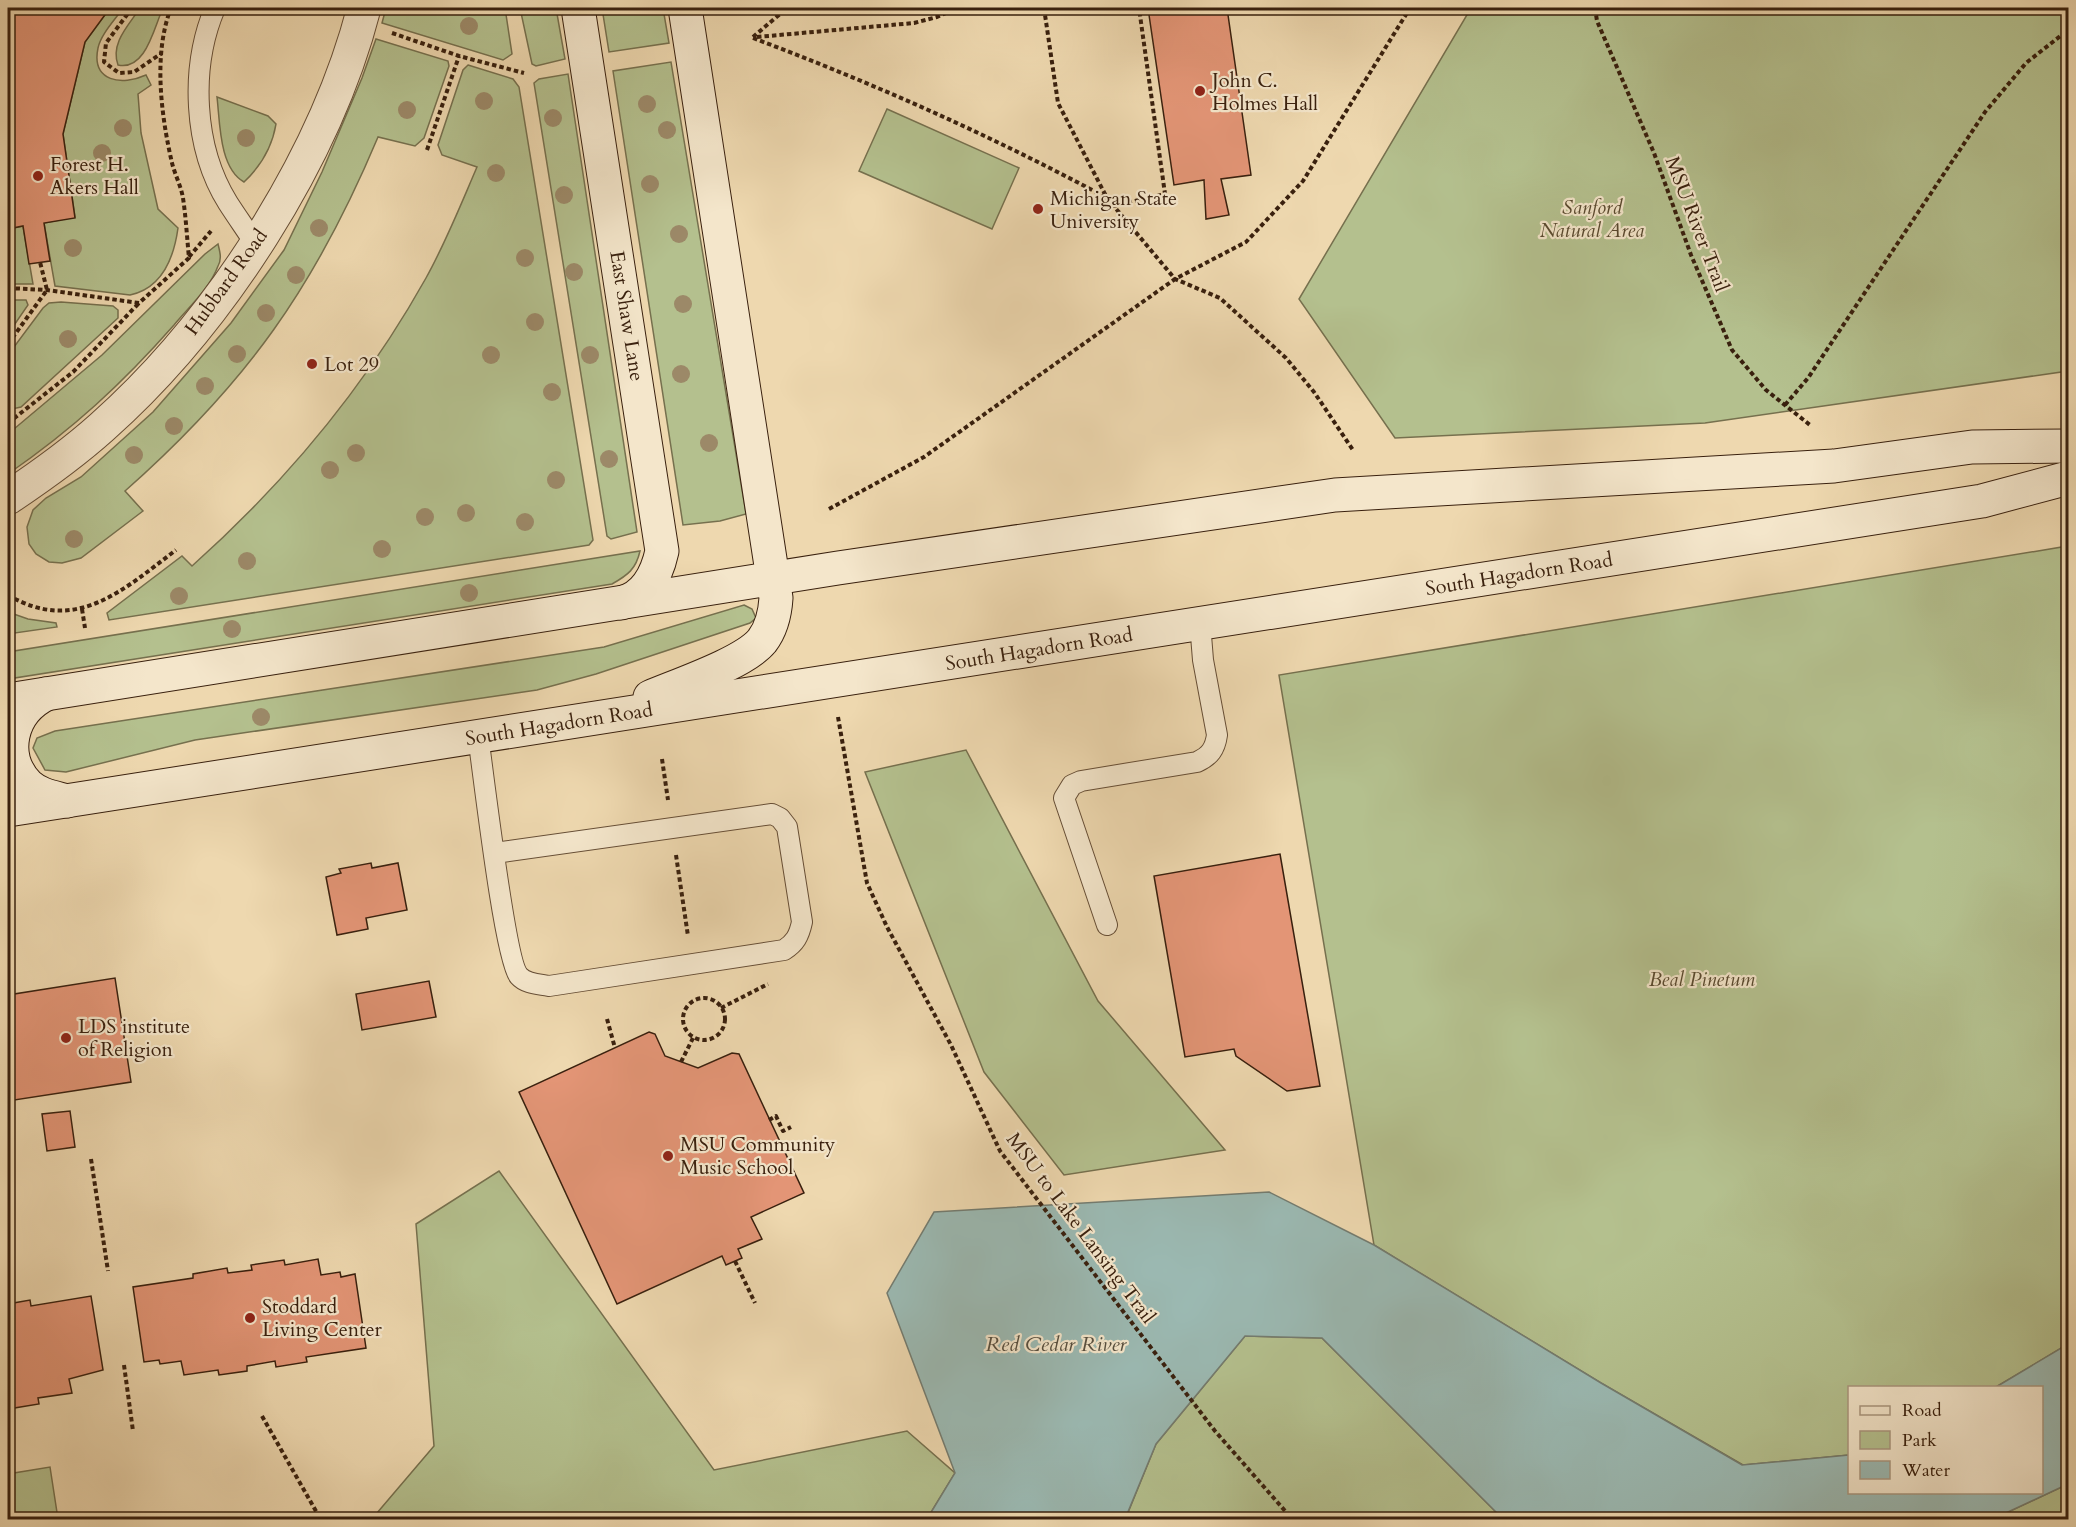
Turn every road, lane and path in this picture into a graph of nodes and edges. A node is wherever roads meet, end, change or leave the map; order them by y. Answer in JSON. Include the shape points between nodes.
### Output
{"nodes":[{"id":1,"x":132,"y":8,"type":"edge"},
{"id":2,"x":171,"y":8,"type":"edge"},
{"id":3,"x":215,"y":8,"type":"edge"},
{"id":4,"x":578,"y":8,"type":"edge"},
{"id":5,"x":685,"y":8,"type":"edge"},
{"id":6,"x":788,"y":8,"type":"edge"},
{"id":7,"x":957,"y":8,"type":"edge"},
{"id":8,"x":1044,"y":8,"type":"edge"},
{"id":9,"x":1139,"y":8,"type":"edge"},
{"id":10,"x":1410,"y":8,"type":"edge"},
{"id":11,"x":1593,"y":8,"type":"edge"},
{"id":12,"x":363,"y":15,"type":"edge"},
{"id":13,"x":2068,"y":30,"type":"edge"},
{"id":14,"x":753,"y":38,"type":"junction"},
{"id":15,"x":162,"y":53,"type":"junction"},
{"id":16,"x":459,"y":56,"type":"junction"},
{"id":17,"x":524,"y":73,"type":"dead end"},
{"id":18,"x":427,"y":150,"type":"dead end"},
{"id":19,"x":1107,"y":198,"type":"junction"},
{"id":20,"x":1113,"y":206,"type":"junction"},
{"id":21,"x":231,"y":207,"type":"junction"},
{"id":22,"x":256,"y":245,"type":"junction"},
{"id":23,"x":189,"y":258,"type":"junction"},
{"id":24,"x":40,"y":262,"type":"dead end"},
{"id":25,"x":1175,"y":279,"type":"junction"},
{"id":26,"x":8,"y":288,"type":"edge"},
{"id":27,"x":47,"y":290,"type":"junction"},
{"id":28,"x":139,"y":303,"type":"junction"},
{"id":29,"x":8,"y":344,"type":"edge"},
{"id":30,"x":1785,"y":405,"type":"junction"},
{"id":31,"x":8,"y":423,"type":"edge"},
{"id":32,"x":1810,"y":425,"type":"dead end"},
{"id":33,"x":2068,"y":446,"type":"edge"},
{"id":34,"x":1353,"y":450,"type":"dead end"},
{"id":35,"x":2068,"y":478,"type":"edge"},
{"id":36,"x":8,"y":498,"type":"edge"},
{"id":37,"x":829,"y":509,"type":"dead end"},
{"id":38,"x":176,"y":550,"type":"dead end"},
{"id":39,"x":773,"y":579,"type":"junction"},
{"id":40,"x":8,"y":595,"type":"edge"},
{"id":41,"x":617,"y":604,"type":"junction"},
{"id":42,"x":82,"y":609,"type":"junction"},
{"id":43,"x":1200,"y":623,"type":"junction"},
{"id":44,"x":85,"y":628,"type":"dead end"},
{"id":45,"x":48,"y":693,"type":"junction"},
{"id":46,"x":8,"y":700,"type":"edge"},
{"id":47,"x":608,"y":716,"type":"junction"},
{"id":48,"x":838,"y":717,"type":"dead end"},
{"id":49,"x":478,"y":736,"type":"junction"},
{"id":50,"x":662,"y":759,"type":"dead end"},
{"id":51,"x":68,"y":801,"type":"junction"},
{"id":52,"x":8,"y":810,"type":"edge"},
{"id":53,"x":672,"y":827,"type":"junction"},
{"id":54,"x":495,"y":853,"type":"junction"},
{"id":55,"x":1107,"y":926,"type":"dead end"},
{"id":56,"x":692,"y":964,"type":"junction"},
{"id":57,"x":697,"y":999,"type":"junction"},
{"id":58,"x":607,"y":1018,"type":"dead end"},
{"id":59,"x":693,"y":1038,"type":"junction"},
{"id":60,"x":615,"y":1048,"type":"dead end"},
{"id":61,"x":681,"y":1062,"type":"dead end"},
{"id":62,"x":769,"y":1120,"type":"dead end"},
{"id":63,"x":791,"y":1127,"type":"dead end"},
{"id":64,"x":91,"y":1159,"type":"dead end"},
{"id":65,"x":735,"y":1261,"type":"dead end"},
{"id":66,"x":108,"y":1271,"type":"dead end"},
{"id":67,"x":755,"y":1303,"type":"dead end"},
{"id":68,"x":124,"y":1365,"type":"dead end"},
{"id":69,"x":262,"y":1416,"type":"dead end"},
{"id":70,"x":133,"y":1431,"type":"dead end"},
{"id":71,"x":321,"y":1520,"type":"edge"},
{"id":72,"x":1293,"y":1520,"type":"edge"}],
"edges":[{"from":1,"to":15,"type":"path","via":[[106,44],[104,62],[118,74],[134,72]]},
{"from":2,"to":15,"type":"path"},
{"from":3,"to":21,"type":"lane","via":[[202,52],[201,121],[210,161]]},
{"from":4,"to":41,"type":"street","name":"East Shaw Lane","via":[[661,544],[653,578],[632,600]]},
{"from":5,"to":39,"type":"street"},
{"from":6,"to":14,"type":"path"},
{"from":7,"to":14,"type":"path","via":[[914,23]]},
{"from":8,"to":19,"type":"path","via":[[1058,103]]},
{"from":9,"to":20,"type":"path","via":[[1165,194]]},
{"from":10,"to":25,"type":"path","via":[[1303,182],[1246,242]]},
{"from":11,"to":30,"type":"path","name":"MSU River Trail","via":[[1732,350],[1766,390]]},
{"from":12,"to":16,"type":"path"},
{"from":12,"to":22,"type":"street","name":"Hubbard Road","via":[[313,143]]},
{"from":13,"to":30,"type":"path","via":[[2026,63],[1984,112],[1808,378]]},
{"from":14,"to":19,"type":"path","via":[[957,121]]},
{"from":15,"to":23,"type":"path","via":[[164,120],[183,196]]},
{"from":16,"to":17,"type":"path"},
{"from":16,"to":18,"type":"path"},
{"from":19,"to":20,"type":"path"},
{"from":20,"to":25,"type":"path"},
{"from":21,"to":22,"type":"lane"},
{"from":21,"to":23,"type":"path"},
{"from":22,"to":36,"type":"street","name":"Hubbard Road","via":[[199,324],[104,426],[56,466]]},
{"from":23,"to":28,"type":"path"},
{"from":24,"to":27,"type":"path"},
{"from":25,"to":34,"type":"path","via":[[1220,298],[1254,327],[1314,392]]},
{"from":25,"to":37,"type":"path","via":[[924,457]]},
{"from":26,"to":27,"type":"path"},
{"from":27,"to":28,"type":"path"},
{"from":27,"to":29,"type":"path"},
{"from":28,"to":31,"type":"path","via":[[73,372]]},
{"from":30,"to":32,"type":"path","name":"MSU River Trail"},
{"from":33,"to":39,"type":"street","via":[[1972,447],[1834,466],[1335,495]]},
{"from":35,"to":43,"type":"street","name":"South Hagadorn Road","via":[[1982,501]]},
{"from":38,"to":42,"type":"path","via":[[117,594]]},
{"from":39,"to":41,"type":"street"},
{"from":39,"to":47,"type":"street","via":[[775,615],[764,637],[749,653]]},
{"from":40,"to":42,"type":"path","via":[[44,610]]},
{"from":41,"to":45,"type":"street"},
{"from":42,"to":44,"type":"path"},
{"from":43,"to":47,"type":"street","name":"South Hagadorn Road"},
{"from":43,"to":55,"type":"lane","via":[[1217,735],[1208,757],[1081,781],[1071,785],[1064,798]]},
{"from":45,"to":46,"type":"street"},
{"from":45,"to":51,"type":"street","via":[[24,708],[15,720],[9,748],[17,774],[27,785],[38,793]]},
{"from":47,"to":49,"type":"street","name":"South Hagadorn Road"},
{"from":48,"to":72,"type":"path","name":"MSU to Lake Lansing Trail","via":[[867,884],[951,1045],[1000,1151],[1215,1431]]},
{"from":49,"to":51,"type":"street","name":"South Hagadorn Road"},
{"from":49,"to":54,"type":"lane"},
{"from":50,"to":53,"type":"path"},
{"from":51,"to":52,"type":"street","name":"South Hagadorn Road"},
{"from":53,"to":54,"type":"lane"},
{"from":53,"to":56,"type":"path"},
{"from":53,"to":56,"type":"lane","via":[[762,813],[780,818],[787,827],[802,922],[794,944],[784,950]]},
{"from":54,"to":56,"type":"lane","via":[[511,953],[518,975],[527,982],[549,986]]},
{"from":56,"to":57,"type":"path"},
{"from":57,"to":59,"type":"path","via":[[686,1007],[683,1020]]},
{"from":57,"to":59,"type":"path","via":[[717,1002],[725,1022],[719,1034],[707,1041]]},
{"from":58,"to":60,"type":"path"},
{"from":59,"to":61,"type":"path"},
{"from":62,"to":63,"type":"path","via":[[776,1116],[783,1131]]},
{"from":64,"to":66,"type":"path"},
{"from":65,"to":67,"type":"path"},
{"from":68,"to":70,"type":"path"},
{"from":69,"to":71,"type":"path"}]}
